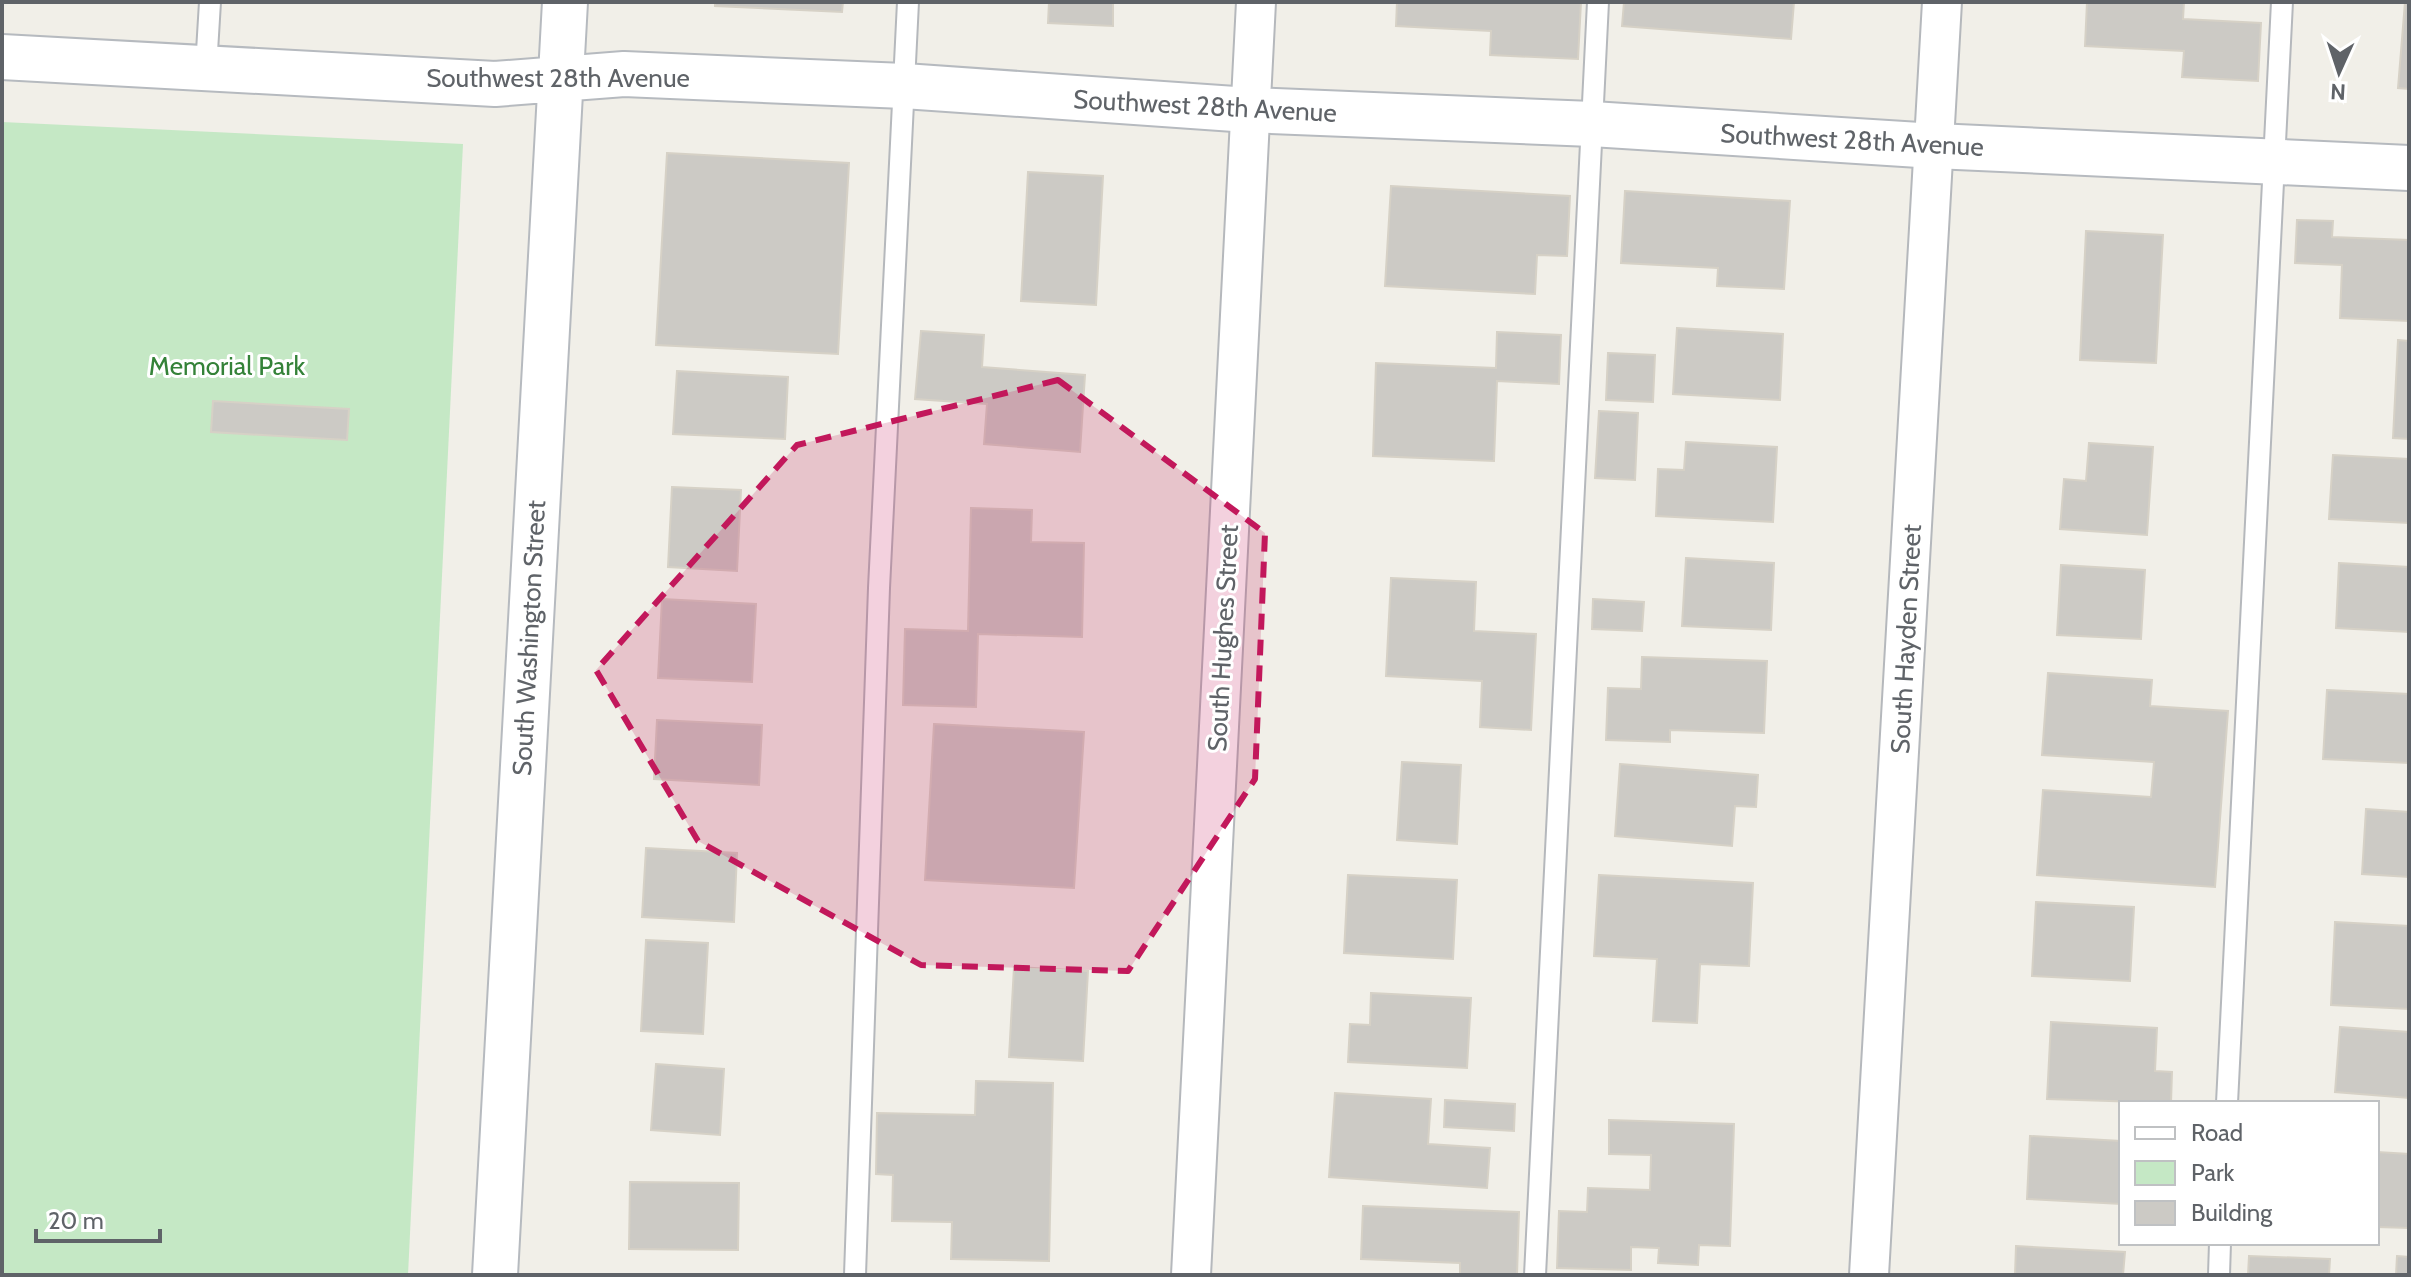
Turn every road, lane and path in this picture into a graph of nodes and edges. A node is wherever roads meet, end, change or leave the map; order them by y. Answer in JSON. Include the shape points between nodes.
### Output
{"nodes":[{"id":1,"x":210,"y":2,"type":"edge"},
{"id":2,"x":565,"y":2,"type":"edge"},
{"id":3,"x":908,"y":2,"type":"edge"},
{"id":4,"x":1256,"y":2,"type":"edge"},
{"id":5,"x":1598,"y":2,"type":"edge"},
{"id":6,"x":1942,"y":2,"type":"edge"},
{"id":7,"x":2282,"y":2,"type":"edge"},
{"id":8,"x":2,"y":57,"type":"edge"},
{"id":9,"x":206,"y":68,"type":"junction"},
{"id":10,"x":562,"y":79,"type":"junction"},
{"id":11,"x":904,"y":86,"type":"junction"},
{"id":12,"x":1249,"y":110,"type":"junction"},
{"id":13,"x":1592,"y":124,"type":"junction"},
{"id":14,"x":1935,"y":146,"type":"junction"},
{"id":15,"x":2273,"y":162,"type":"junction"},
{"id":16,"x":2409,"y":168,"type":"edge"},
{"id":17,"x":2227,"y":1101,"type":"edge"},
{"id":18,"x":2220,"y":1245,"type":"edge"},
{"id":19,"x":495,"y":1275,"type":"edge"},
{"id":20,"x":855,"y":1275,"type":"edge"},
{"id":21,"x":1191,"y":1275,"type":"edge"},
{"id":22,"x":1535,"y":1275,"type":"edge"},
{"id":23,"x":1869,"y":1275,"type":"edge"},
{"id":24,"x":2219,"y":1275,"type":"edge"}],
"edges":[{"from":1,"to":9,"type":"lane"},
{"from":2,"to":10,"type":"main road","name":"South Washington Street"},
{"from":3,"to":11,"type":"lane"},
{"from":4,"to":12,"type":"street","name":"South Hughes Street"},
{"from":5,"to":13,"type":"lane"},
{"from":6,"to":14,"type":"street","name":"South Hayden Street"},
{"from":7,"to":15,"type":"lane"},
{"from":8,"to":9,"type":"main road","name":"Southwest 28th Avenue"},
{"from":9,"to":10,"type":"main road","name":"Southwest 28th Avenue","via":[[495,84]]},
{"from":10,"to":11,"type":"main road","name":"Southwest 28th Avenue","via":[[624,74]]},
{"from":10,"to":19,"type":"main road","name":"South Washington Street"},
{"from":11,"to":12,"type":"main road","name":"Southwest 28th Avenue"},
{"from":11,"to":20,"type":"lane","via":[[879,588]]},
{"from":12,"to":13,"type":"main road","name":"Southwest 28th Avenue"},
{"from":12,"to":21,"type":"street","name":"South Hughes Street"},
{"from":13,"to":14,"type":"main road","name":"Southwest 28th Avenue"},
{"from":13,"to":22,"type":"lane"},
{"from":14,"to":15,"type":"main road","name":"Southwest 28th Avenue"},
{"from":14,"to":23,"type":"street","name":"South Hayden Street"},
{"from":15,"to":16,"type":"main road","name":"Southwest 28th Avenue"},
{"from":15,"to":17,"type":"lane"},
{"from":18,"to":24,"type":"lane"}]}
